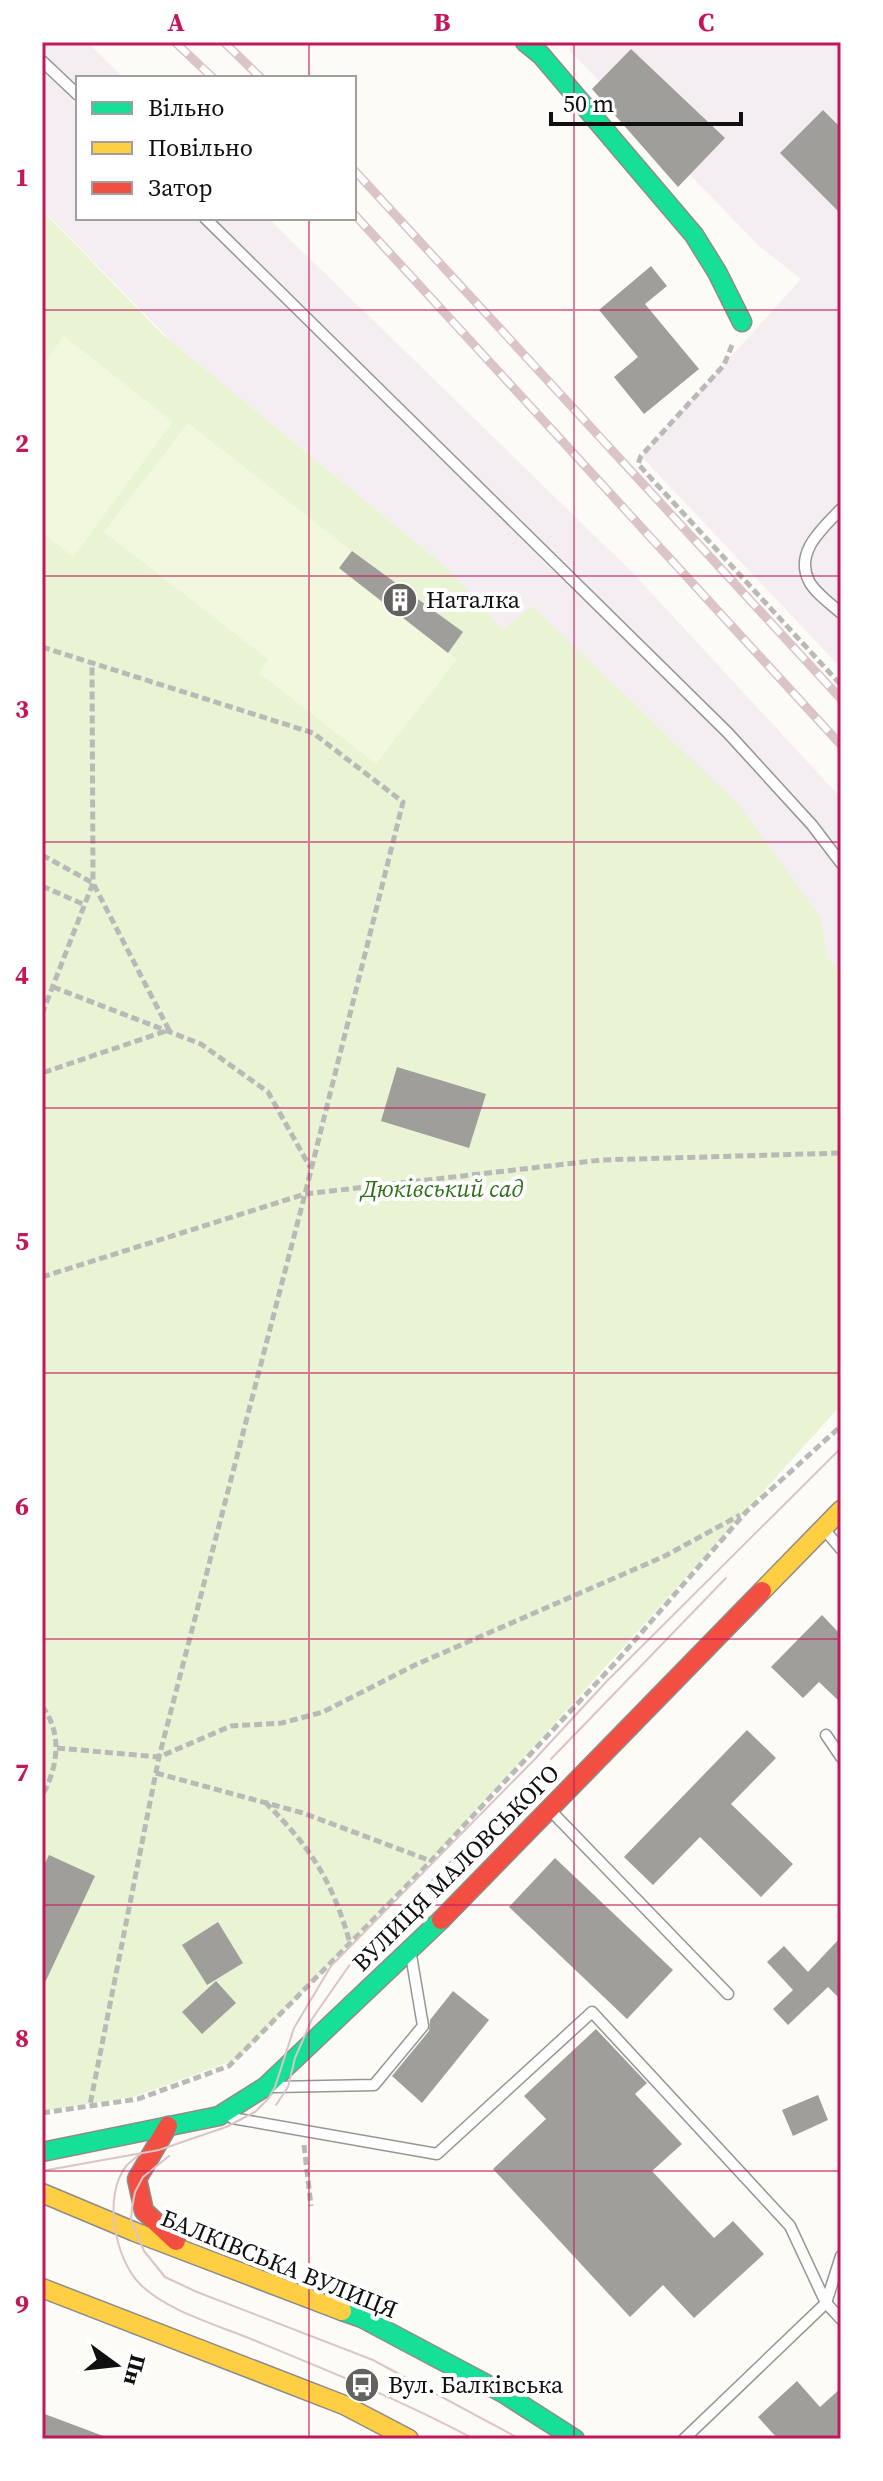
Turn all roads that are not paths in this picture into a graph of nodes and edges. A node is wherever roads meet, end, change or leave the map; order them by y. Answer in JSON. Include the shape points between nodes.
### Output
{"nodes":[{"id":1,"x":525,"y":42,"type":"edge"},
{"id":2,"x":42,"y":61,"type":"edge"},
{"id":3,"x":76,"y":93,"type":"edge"},
{"id":4,"x":207,"y":220,"type":"edge"},
{"id":5,"x":742,"y":322,"type":"road end"},
{"id":6,"x":841,"y":509,"type":"edge"},
{"id":7,"x":841,"y":613,"type":"edge"},
{"id":8,"x":841,"y":863,"type":"edge"},
{"id":9,"x":841,"y":1510,"type":"edge"},
{"id":10,"x":823,"y":1528,"type":"junction"},
{"id":11,"x":841,"y":1549,"type":"edge"},
{"id":12,"x":826,"y":1735,"type":"dead end"},
{"id":13,"x":841,"y":1757,"type":"edge"},
{"id":14,"x":550,"y":1809,"type":"junction"},
{"id":15,"x":411,"y":1951,"type":"junction"},
{"id":16,"x":728,"y":1994,"type":"dead end"},
{"id":17,"x":265,"y":2087,"type":"junction"},
{"id":18,"x":219,"y":2116,"type":"junction"},
{"id":19,"x":168,"y":2126,"type":"junction"},
{"id":20,"x":42,"y":2152,"type":"edge"},
{"id":21,"x":42,"y":2193,"type":"edge"},
{"id":22,"x":187,"y":2252,"type":"junction"},
{"id":23,"x":841,"y":2256,"type":"edge"},
{"id":24,"x":42,"y":2288,"type":"edge"},
{"id":25,"x":826,"y":2303,"type":"junction"},
{"id":26,"x":841,"y":2319,"type":"edge"},
{"id":27,"x":409,"y":2439,"type":"edge"},
{"id":28,"x":575,"y":2439,"type":"edge"},
{"id":29,"x":684,"y":2439,"type":"edge"}],
"edges":[{"from":1,"to":5,"type":"street","via":[[694,235]]},
{"from":2,"to":3,"type":"lane"},
{"from":4,"to":8,"type":"lane","via":[[728,733]]},
{"from":6,"to":7,"type":"lane","via":[[811,540],[804,566],[809,582]]},
{"from":9,"to":10,"type":"street","name":"ВУЛИЦЯ МАЛОВСЬКОГО"},
{"from":10,"to":11,"type":"lane"},
{"from":10,"to":14,"type":"street","name":"ВУЛИЦЯ МАЛОВСЬКОГО"},
{"from":12,"to":13,"type":"lane"},
{"from":14,"to":15,"type":"street","name":"ВУЛИЦЯ МАЛОВСЬКОГО"},
{"from":14,"to":16,"type":"lane"},
{"from":15,"to":17,"type":"street","name":"ВУЛИЦЯ МАЛОВСЬКОГО"},
{"from":15,"to":17,"type":"lane","via":[[423,2026],[374,2085]]},
{"from":17,"to":18,"type":"street","name":"ВУЛИЦЯ МАЛОВСЬКОГО"},
{"from":18,"to":19,"type":"street","name":"ВУЛИЦЯ МАЛОВСЬКОГО"},
{"from":18,"to":25,"type":"lane","via":[[437,2154],[592,2012],[790,2226]]},
{"from":19,"to":20,"type":"street","name":"ВУЛИЦЯ МАЛОВСЬКОГО"},
{"from":19,"to":22,"type":"street","via":[[137,2179],[144,2211]]},
{"from":21,"to":22,"type":"street","name":"БАЛКІВСЬКА ВУЛИЦЯ"},
{"from":22,"to":28,"type":"street","name":"БАЛКІВСЬКА ВУЛИЦЯ","via":[[362,2318],[503,2393]]},
{"from":23,"to":25,"type":"lane"},
{"from":24,"to":27,"type":"street","via":[[344,2405]]},
{"from":25,"to":26,"type":"lane"},
{"from":25,"to":29,"type":"lane"}]}
